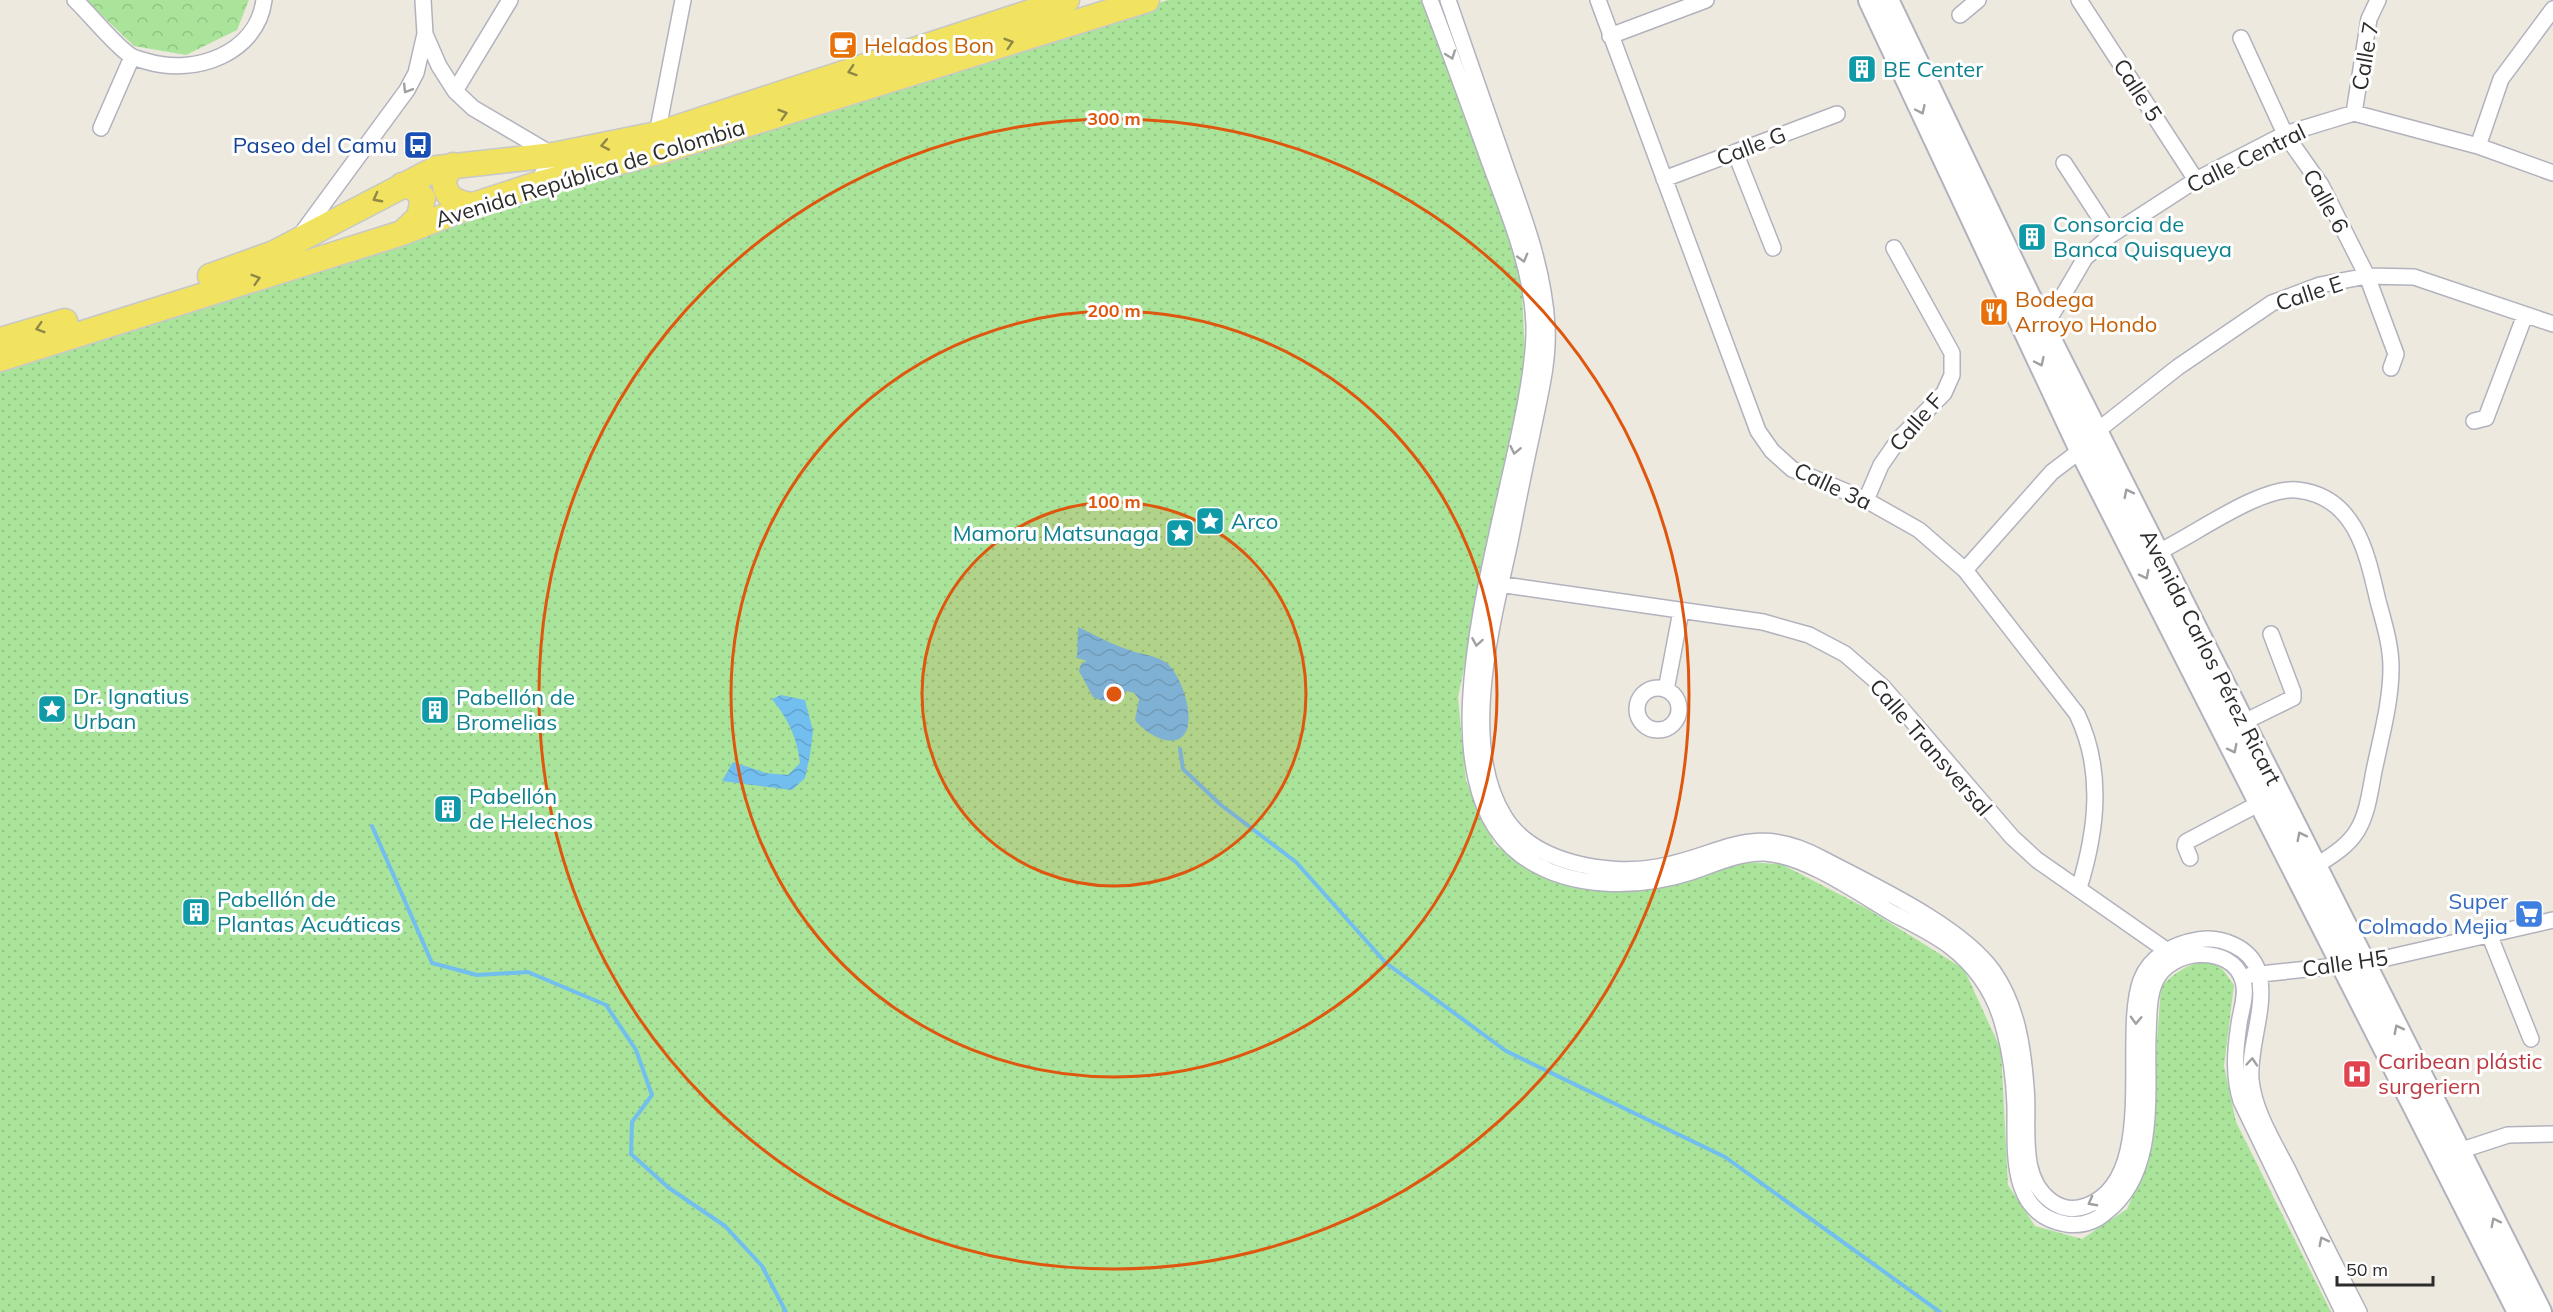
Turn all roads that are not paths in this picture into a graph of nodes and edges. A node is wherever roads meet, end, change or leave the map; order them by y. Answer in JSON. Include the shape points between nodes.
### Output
{"nodes":[{"id":1,"x":75,"y":0,"type":"edge"},
{"id":2,"x":264,"y":0,"type":"edge"},
{"id":3,"x":423,"y":0,"type":"edge"},
{"id":4,"x":510,"y":0,"type":"edge"},
{"id":5,"x":683,"y":0,"type":"edge"},
{"id":6,"x":1067,"y":0,"type":"edge"},
{"id":7,"x":1147,"y":0,"type":"edge"},
{"id":8,"x":1430,"y":0,"type":"edge"},
{"id":9,"x":1448,"y":0,"type":"edge"},
{"id":10,"x":1598,"y":0,"type":"edge"},
{"id":11,"x":1706,"y":0,"type":"edge"},
{"id":12,"x":1870,"y":0,"type":"edge"},
{"id":13,"x":1887,"y":0,"type":"edge"},
{"id":14,"x":1978,"y":0,"type":"edge"},
{"id":15,"x":2079,"y":0,"type":"edge"},
{"id":16,"x":2378,"y":0,"type":"edge"},
{"id":17,"x":2553,"y":9,"type":"edge"},
{"id":18,"x":1960,"y":15,"type":"dead end"},
{"id":19,"x":426,"y":34,"type":"junction"},
{"id":20,"x":1610,"y":36,"type":"junction"},
{"id":21,"x":2241,"y":38,"type":"dead end"},
{"id":22,"x":132,"y":57,"type":"junction"},
{"id":23,"x":455,"y":91,"type":"junction"},
{"id":24,"x":1477,"y":106,"type":"junction"},
{"id":25,"x":2355,"y":113,"type":"junction"},
{"id":26,"x":1838,"y":114,"type":"dead end"},
{"id":27,"x":101,"y":128,"type":"dead end"},
{"id":28,"x":657,"y":134,"type":"junction"},
{"id":29,"x":2285,"y":134,"type":"junction"},
{"id":30,"x":2478,"y":146,"type":"junction"},
{"id":31,"x":1735,"y":152,"type":"junction"},
{"id":32,"x":553,"y":155,"type":"junction"},
{"id":33,"x":2064,"y":163,"type":"dead end"},
{"id":34,"x":453,"y":165,"type":"junction"},
{"id":35,"x":2553,"y":173,"type":"edge"},
{"id":36,"x":1664,"y":179,"type":"junction"},
{"id":37,"x":2196,"y":180,"type":"junction"},
{"id":38,"x":537,"y":184,"type":"junction"},
{"id":39,"x":402,"y":185,"type":"junction"},
{"id":40,"x":473,"y":205,"type":"junction"},
{"id":41,"x":402,"y":233,"type":"junction"},
{"id":42,"x":2111,"y":235,"type":"junction"},
{"id":43,"x":295,"y":242,"type":"junction"},
{"id":44,"x":1773,"y":248,"type":"dead end"},
{"id":45,"x":1894,"y":248,"type":"dead end"},
{"id":46,"x":2367,"y":276,"type":"junction"},
{"id":47,"x":2525,"y":315,"type":"junction"},
{"id":48,"x":2553,"y":324,"type":"edge"},
{"id":49,"x":2036,"y":332,"type":"junction"},
{"id":50,"x":2,"y":341,"type":"edge"},
{"id":51,"x":2391,"y":368,"type":"dead end"},
{"id":52,"x":2474,"y":421,"type":"dead end"},
{"id":53,"x":2097,"y":431,"type":"junction"},
{"id":54,"x":2081,"y":450,"type":"junction"},
{"id":55,"x":1866,"y":500,"type":"junction"},
{"id":56,"x":2158,"y":552,"type":"junction"},
{"id":57,"x":1965,"y":570,"type":"junction"},
{"id":58,"x":1494,"y":584,"type":"junction"},
{"id":59,"x":1681,"y":611,"type":"junction"},
{"id":60,"x":2271,"y":634,"type":"dead end"},
{"id":61,"x":1666,"y":690,"type":"dead end"},
{"id":62,"x":2244,"y":723,"type":"junction"},
{"id":63,"x":2260,"y":804,"type":"junction"},
{"id":64,"x":2190,"y":858,"type":"dead end"},
{"id":65,"x":2316,"y":866,"type":"junction"},
{"id":66,"x":2079,"y":888,"type":"junction"},
{"id":67,"x":2553,"y":920,"type":"edge"},
{"id":68,"x":2489,"y":934,"type":"junction"},
{"id":69,"x":2166,"y":950,"type":"junction"},
{"id":70,"x":2364,"y":963,"type":"junction"},
{"id":71,"x":2342,"y":965,"type":"junction"},
{"id":72,"x":2259,"y":973,"type":"junction"},
{"id":73,"x":2242,"y":977,"type":"junction"},
{"id":74,"x":2148,"y":981,"type":"junction"},
{"id":75,"x":2531,"y":1039,"type":"dead end"},
{"id":76,"x":2553,"y":1134,"type":"edge"},
{"id":77,"x":2459,"y":1150,"type":"junction"},
{"id":78,"x":2343,"y":1312,"type":"edge"},
{"id":79,"x":2359,"y":1312,"type":"edge"},
{"id":80,"x":2519,"y":1312,"type":"edge"},
{"id":81,"x":2540,"y":1312,"type":"edge"}],
"edges":[{"from":1,"to":22,"type":"street"},
{"from":2,"to":22,"type":"street","via":[[254,30],[230,53],[201,64],[169,67]]},
{"from":3,"to":19,"type":"street"},
{"from":4,"to":23,"type":"street"},
{"from":5,"to":28,"type":"street"},
{"from":6,"to":28,"type":"main road","name":"Avenida República de Colombia","one_way":true},
{"from":38,"to":7,"type":"main road","name":"Avenida República de Colombia","one_way":true,"via":[[662,151]]},
{"from":8,"to":24,"type":"street","one_way":true},
{"from":9,"to":24,"type":"street"},
{"from":10,"to":20,"type":"street","name":"Calle 3a"},
{"from":11,"to":20,"type":"street"},
{"from":12,"to":49,"type":"main road","name":"Avenida Carlos Pérez Ricart","one_way":true},
{"from":13,"to":49,"type":"main road","name":"Avenida Carlos Pérez Ricart"},
{"from":14,"to":18,"type":"street"},
{"from":15,"to":37,"type":"street","name":"Calle 5"},
{"from":16,"to":25,"type":"street","name":"Calle 7","via":[[2369,19]]},
{"from":17,"to":30,"type":"street","via":[[2501,79]]},
{"from":19,"to":23,"type":"street"},
{"from":19,"to":43,"type":"street","one_way":true,"via":[[416,74],[407,90]]},
{"from":20,"to":36,"type":"street","name":"Calle 3a"},
{"from":21,"to":29,"type":"street","name":"Calle 6"},
{"from":22,"to":27,"type":"street"},
{"from":23,"to":32,"type":"street","via":[[473,108]]},
{"from":24,"to":58,"type":"street","via":[[1517,216],[1534,318],[1532,403]]},
{"from":25,"to":29,"type":"street","name":"Calle Central"},
{"from":25,"to":30,"type":"street"},
{"from":26,"to":31,"type":"street","name":"Calle G"},
{"from":28,"to":32,"type":"main road","name":"Avenida República de Colombia","one_way":true},
{"from":29,"to":37,"type":"street","name":"Calle Central"},
{"from":29,"to":46,"type":"street","name":"Calle 6","via":[[2321,185]]},
{"from":30,"to":35,"type":"street"},
{"from":31,"to":36,"type":"street","name":"Calle G"},
{"from":31,"to":44,"type":"street"},
{"from":32,"to":34,"type":"main road","name":"Avenida República de Colombia"},
{"from":32,"to":38,"type":"street"},
{"from":33,"to":42,"type":"street"},
{"from":34,"to":39,"type":"main road","name":"Avenida República de Colombia","via":[[437,168]]},
{"from":34,"to":40,"type":"main road","via":[[444,178],[448,196]]},
{"from":36,"to":55,"type":"street","name":"Calle 3a","via":[[1763,438],[1792,469]]},
{"from":37,"to":42,"type":"street","name":"Calle Central"},
{"from":38,"to":40,"type":"main road","name":"Avenida República de Colombia"},
{"from":39,"to":41,"type":"main road","via":[[419,191],[423,206],[419,217]]},
{"from":39,"to":43,"type":"main road","name":"Avenida República de Colombia","one_way":true},
{"from":40,"to":41,"type":"main road","name":"Avenida República de Colombia"},
{"from":50,"to":41,"type":"main road","name":"Avenida República de Colombia","one_way":true},
{"from":42,"to":49,"type":"street","name":"Calle Central","via":[[2085,258]]},
{"from":43,"to":50,"type":"main road","name":"Avenida República de Colombia","one_way":true,"via":[[237,267]]},
{"from":45,"to":55,"type":"street","name":"Calle F","via":[[1952,353],[1952,375],[1944,393],[1899,439],[1881,465]]},
{"from":46,"to":47,"type":"street","name":"Calle E","via":[[2414,277]]},
{"from":46,"to":51,"type":"street","name":"Calle 6","via":[[2396,354]]},
{"from":46,"to":53,"type":"street","name":"Calle E","via":[[2320,285],[2272,303],[2178,367]]},
{"from":47,"to":48,"type":"street","name":"Calle E"},
{"from":47,"to":52,"type":"street","via":[[2486,418]]},
{"from":49,"to":53,"type":"main road","name":"Avenida Carlos Pérez Ricart"},
{"from":49,"to":54,"type":"main road","name":"Avenida Carlos Pérez Ricart","one_way":true},
{"from":56,"to":53,"type":"main road","name":"Avenida Carlos Pérez Ricart","one_way":true},
{"from":54,"to":57,"type":"street","via":[[2052,472]]},
{"from":54,"to":63,"type":"main road","name":"Avenida Carlos Pérez Ricart","one_way":true},
{"from":55,"to":57,"type":"street","name":"Calle 3a","via":[[1919,530]]},
{"from":56,"to":62,"type":"main road","name":"Avenida Carlos Pérez Ricart"},
{"from":56,"to":65,"type":"street","via":[[2275,492],[2314,493],[2343,511],[2356,527],[2366,549],[2389,639],[2390,690],[2365,816],[2349,843]]},
{"from":57,"to":66,"type":"street","name":"Calle 3a","via":[[2077,714],[2088,738],[2095,810],[2089,856]]},
{"from":58,"to":59,"type":"street","name":"Calle Transversal"},
{"from":58,"to":74,"type":"street","via":[[1471,685],[1470,746],[1485,810],[1501,835],[1521,856],[1565,876],[1626,883],[1659,880],[1744,855],[1801,855],[1942,940],[1978,973],[1997,1007],[2008,1046],[2015,1100],[2016,1173],[2030,1201],[2041,1214],[2056,1222],[2072,1226],[2101,1217],[2123,1194],[2137,1165],[2145,1137]]},
{"from":59,"to":61,"type":"street"},
{"from":59,"to":66,"type":"street","name":"Calle Transversal","via":[[1763,622],[1809,635],[1845,654],[1883,687],[2012,837],[2037,860]]},
{"from":60,"to":62,"type":"street","via":[[2293,698]]},
{"from":65,"to":62,"type":"main road","name":"Avenida Carlos Pérez Ricart","one_way":true},
{"from":63,"to":64,"type":"street","via":[[2186,842]]},
{"from":63,"to":71,"type":"main road","name":"Avenida Carlos Pérez Ricart"},
{"from":65,"to":70,"type":"main road","name":"Avenida Carlos Pérez Ricart"},
{"from":66,"to":69,"type":"street","name":"Calle Transversal"},
{"from":67,"to":68,"type":"street","name":"Calle H5"},
{"from":68,"to":70,"type":"street","name":"Calle H5"},
{"from":68,"to":75,"type":"street"},
{"from":69,"to":72,"type":"street","via":[[2202,939],[2217,939],[2248,955]]},
{"from":69,"to":74,"type":"street","via":[[2155,958]]},
{"from":70,"to":71,"type":"street","name":"Calle H5"},
{"from":77,"to":70,"type":"main road","name":"Avenida Carlos Pérez Ricart","one_way":true},
{"from":71,"to":72,"type":"street","name":"Calle H5"},
{"from":71,"to":80,"type":"main road","name":"Avenida Carlos Pérez Ricart"},
{"from":72,"to":73,"type":"street","name":"Calle H5"},
{"from":79,"to":72,"type":"street","one_way":true,"via":[[2273,1142],[2253,1088]]},
{"from":73,"to":74,"type":"street","via":[[2222,957],[2191,956],[2175,961]]},
{"from":73,"to":78,"type":"street","via":[[2244,992],[2235,1069],[2241,1101]]},
{"from":76,"to":77,"type":"street","via":[[2508,1135]]},
{"from":81,"to":77,"type":"main road","name":"Avenida Carlos Pérez Ricart","one_way":true}]}
